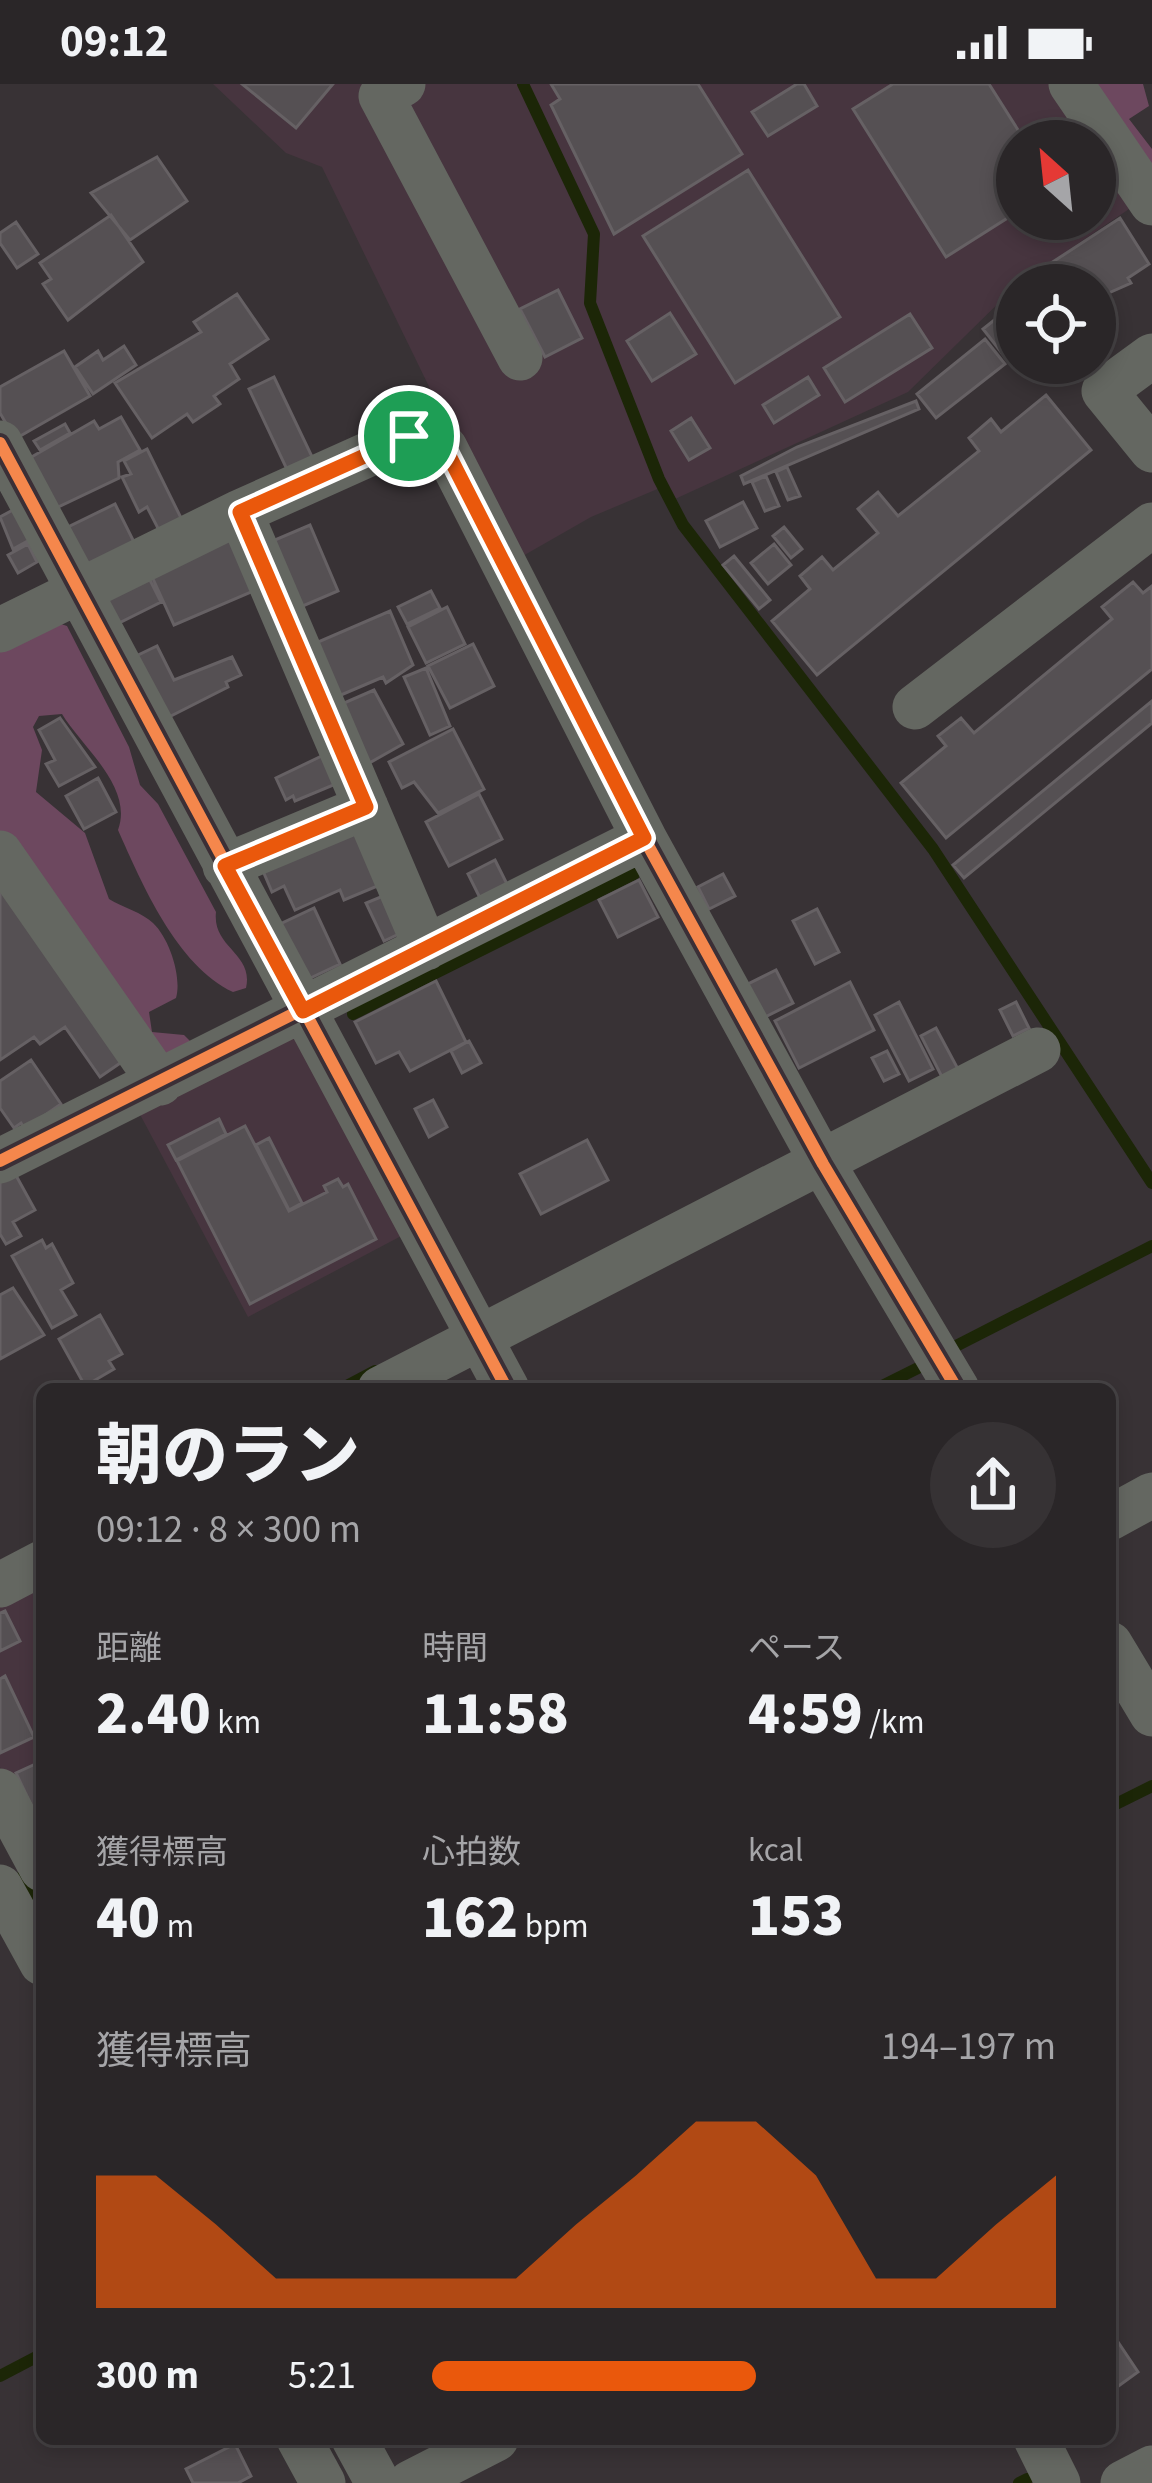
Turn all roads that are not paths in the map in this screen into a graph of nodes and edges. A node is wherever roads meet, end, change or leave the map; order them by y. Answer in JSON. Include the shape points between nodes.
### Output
{"nodes":[{"id":1,"x":403,"y":84,"type":"edge"},
{"id":2,"x":1072,"y":84,"type":"edge"},
{"id":3,"x":1152,"y":202,"type":"edge"},
{"id":4,"x":1152,"y":356,"type":"edge"},
{"id":5,"x":520,"y":358,"type":"dead end"},
{"id":6,"x":0,"y":443,"type":"edge"},
{"id":7,"x":1152,"y":449,"type":"edge"},
{"id":8,"x":240,"y":512,"type":"junction"},
{"id":9,"x":1152,"y":525,"type":"edge"},
{"id":10,"x":75,"y":588,"type":"junction"},
{"id":11,"x":0,"y":630,"type":"edge"},
{"id":12,"x":915,"y":707,"type":"dead end"},
{"id":13,"x":366,"y":807,"type":"junction"},
{"id":14,"x":644,"y":838,"type":"junction"},
{"id":15,"x":0,"y":853,"type":"edge"},
{"id":16,"x":225,"y":866,"type":"junction"},
{"id":17,"x":426,"y":949,"type":"junction"},
{"id":18,"x":303,"y":1011,"type":"junction"},
{"id":19,"x":1038,"y":1049,"type":"dead end"},
{"id":20,"x":160,"y":1083,"type":"junction"},
{"id":21,"x":0,"y":1161,"type":"edge"},
{"id":22,"x":823,"y":1164,"type":"junction"},
{"id":23,"x":481,"y":1337,"type":"junction"},
{"id":24,"x":392,"y":1383,"type":"edge"},
{"id":25,"x":504,"y":1383,"type":"edge"},
{"id":26,"x":953,"y":1383,"type":"edge"},
{"id":27,"x":1152,"y":1496,"type":"edge"},
{"id":28,"x":1116,"y":1514,"type":"edge"},
{"id":29,"x":1116,"y":1654,"type":"edge"},
{"id":30,"x":1152,"y":1714,"type":"edge"},
{"id":31,"x":0,"y":1791,"type":"edge"},
{"id":32,"x":36,"y":1858,"type":"edge"},
{"id":33,"x":0,"y":1887,"type":"edge"},
{"id":34,"x":36,"y":1952,"type":"edge"},
{"id":35,"x":302,"y":2445,"type":"edge"},
{"id":36,"x":357,"y":2445,"type":"edge"},
{"id":37,"x":484,"y":2445,"type":"edge"},
{"id":38,"x":1039,"y":2445,"type":"edge"},
{"id":39,"x":1152,"y":2468,"type":"edge"},
{"id":40,"x":322,"y":2483,"type":"edge"},
{"id":41,"x":378,"y":2483,"type":"edge"},
{"id":42,"x":410,"y":2483,"type":"edge"},
{"id":43,"x":1058,"y":2483,"type":"edge"},
{"id":44,"x":1123,"y":2483,"type":"edge"}],
"edges":[{"from":1,"to":5,"type":"street","via":[[381,96]]},
{"from":2,"to":3,"type":"street"},
{"from":4,"to":7,"type":"street","via":[[1104,391]]},
{"from":6,"to":10,"type":"street"},
{"from":8,"to":10,"type":"street"},
{"from":8,"to":13,"type":"street"},
{"from":8,"to":14,"type":"street","via":[[409,436],[445,448]]},
{"from":9,"to":12,"type":"street"},
{"from":10,"to":11,"type":"street"},
{"from":10,"to":16,"type":"street"},
{"from":13,"to":16,"type":"street"},
{"from":13,"to":17,"type":"street"},
{"from":14,"to":17,"type":"street"},
{"from":14,"to":22,"type":"street"},
{"from":15,"to":20,"type":"street"},
{"from":16,"to":18,"type":"street"},
{"from":17,"to":18,"type":"street"},
{"from":18,"to":20,"type":"street"},
{"from":18,"to":23,"type":"street"},
{"from":19,"to":22,"type":"street"},
{"from":20,"to":21,"type":"street"},
{"from":22,"to":23,"type":"street"},
{"from":22,"to":26,"type":"street"},
{"from":23,"to":24,"type":"street"},
{"from":23,"to":25,"type":"street"},
{"from":27,"to":28,"type":"street"},
{"from":29,"to":30,"type":"street"},
{"from":31,"to":32,"type":"street"},
{"from":33,"to":34,"type":"street"},
{"from":35,"to":40,"type":"street"},
{"from":36,"to":41,"type":"street"},
{"from":37,"to":42,"type":"street"},
{"from":38,"to":43,"type":"street"},
{"from":39,"to":44,"type":"street"}]}
